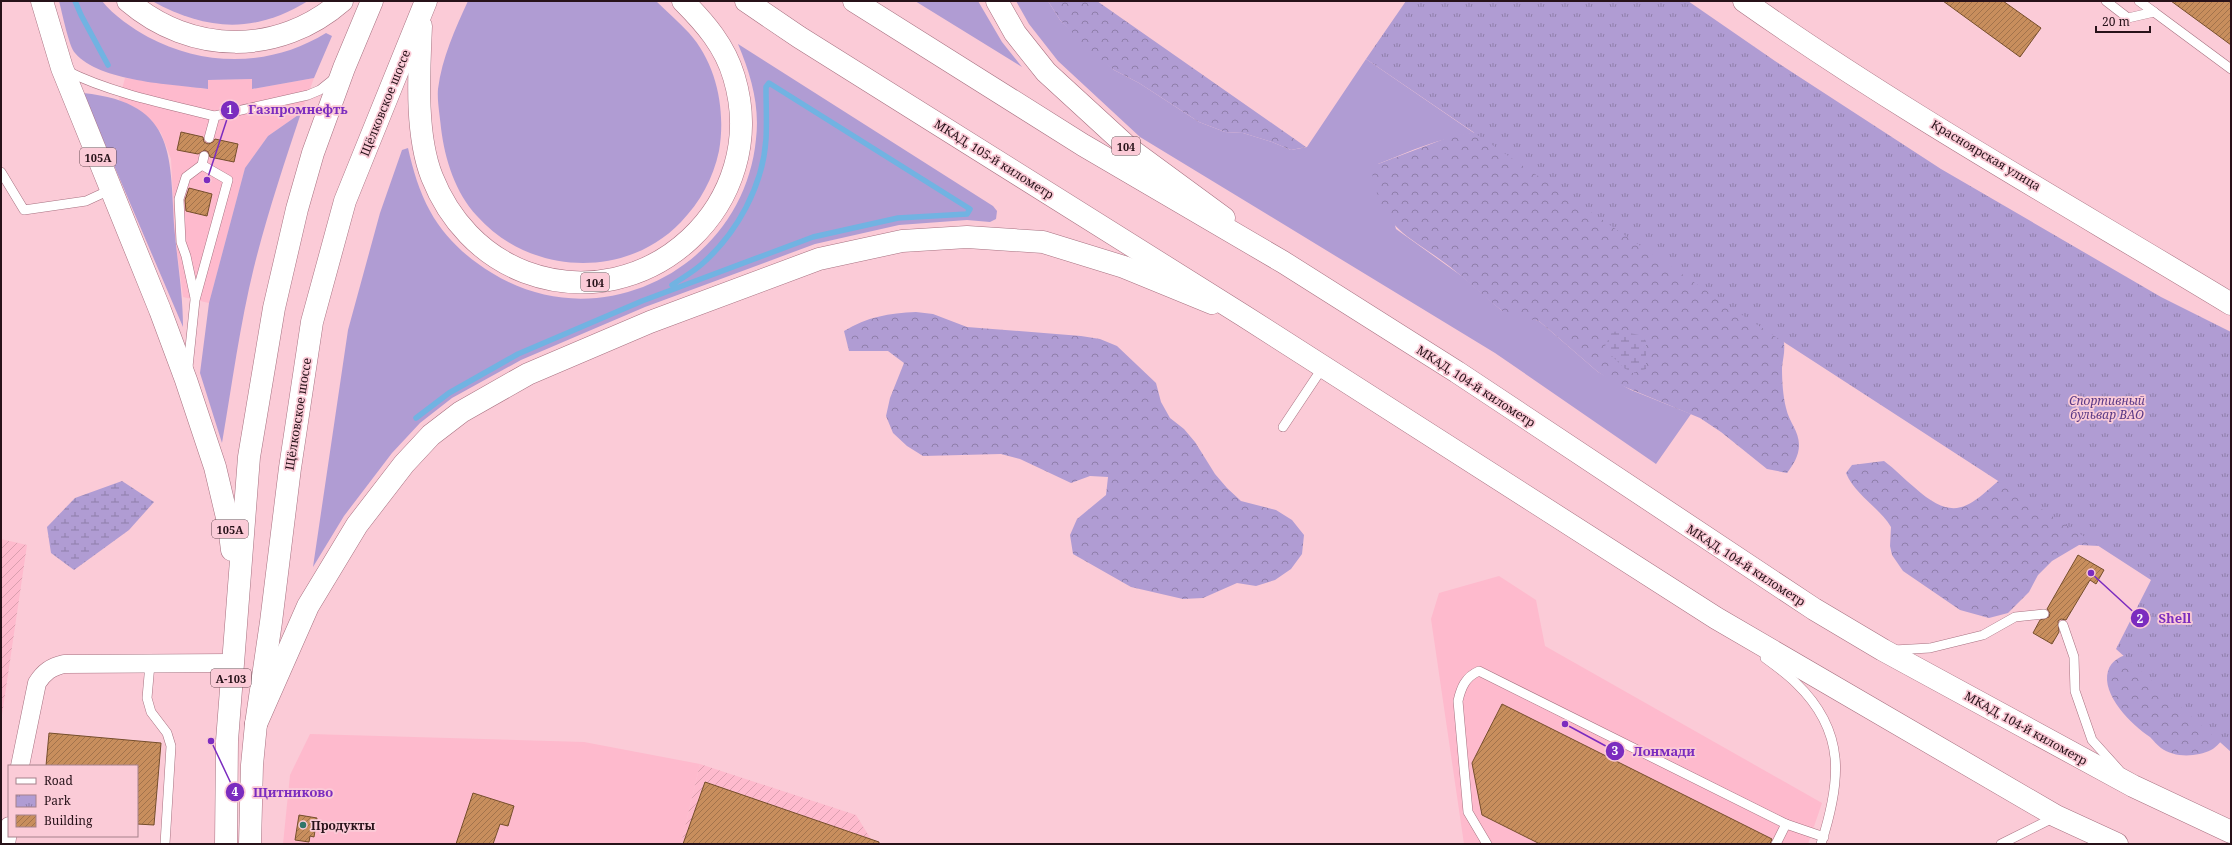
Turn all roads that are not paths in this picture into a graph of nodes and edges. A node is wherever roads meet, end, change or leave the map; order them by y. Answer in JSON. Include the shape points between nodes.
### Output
{"nodes":[{"id":1,"x":42,"y":1,"type":"edge"},
{"id":2,"x":128,"y":1,"type":"edge"},
{"id":3,"x":342,"y":1,"type":"edge"},
{"id":4,"x":372,"y":1,"type":"edge"},
{"id":5,"x":683,"y":1,"type":"edge"},
{"id":6,"x":746,"y":1,"type":"edge"},
{"id":7,"x":854,"y":1,"type":"edge"},
{"id":8,"x":997,"y":1,"type":"edge"},
{"id":9,"x":1745,"y":1,"type":"edge"},
{"id":10,"x":2106,"y":1,"type":"edge"},
{"id":11,"x":2139,"y":1,"type":"edge"},
{"id":12,"x":424,"y":6,"type":"edge"},
{"id":13,"x":2154,"y":12,"type":"junction"},
{"id":14,"x":62,"y":68,"type":"junction"},
{"id":15,"x":344,"y":68,"type":"junction"},
{"id":16,"x":2231,"y":69,"type":"edge"},
{"id":17,"x":215,"y":116,"type":"junction"},
{"id":18,"x":209,"y":138,"type":"dead end"},
{"id":19,"x":1,"y":172,"type":"edge"},
{"id":20,"x":112,"y":189,"type":"junction"},
{"id":21,"x":1283,"y":262,"type":"junction"},
{"id":22,"x":196,"y":300,"type":"junction"},
{"id":23,"x":2231,"y":304,"type":"edge"},
{"id":24,"x":1244,"y":316,"type":"junction"},
{"id":25,"x":1324,"y":367,"type":"junction"},
{"id":26,"x":186,"y":380,"type":"junction"},
{"id":27,"x":1283,"y":427,"type":"dead end"},
{"id":28,"x":237,"y":592,"type":"junction"},
{"id":29,"x":2044,"y":614,"type":"dead end"},
{"id":30,"x":1716,"y":618,"type":"junction"},
{"id":31,"x":2063,"y":625,"type":"dead end"},
{"id":32,"x":1883,"y":650,"type":"junction"},
{"id":33,"x":231,"y":663,"type":"junction"},
{"id":34,"x":150,"y":664,"type":"junction"},
{"id":35,"x":256,"y":724,"type":"junction"},
{"id":36,"x":20,"y":765,"type":"edge"},
{"id":37,"x":2133,"y":786,"type":"junction"},
{"id":38,"x":2056,"y":816,"type":"junction"},
{"id":39,"x":1786,"y":824,"type":"junction"},
{"id":40,"x":8,"y":832,"type":"edge"},
{"id":41,"x":2231,"y":832,"type":"edge"},
{"id":42,"x":1823,"y":840,"type":"edge"},
{"id":43,"x":6,"y":844,"type":"edge"},
{"id":44,"x":165,"y":844,"type":"edge"},
{"id":45,"x":226,"y":844,"type":"edge"},
{"id":46,"x":250,"y":844,"type":"edge"},
{"id":47,"x":1487,"y":844,"type":"edge"},
{"id":48,"x":1776,"y":844,"type":"edge"},
{"id":49,"x":2001,"y":844,"type":"edge"},
{"id":50,"x":2117,"y":844,"type":"edge"}],
"edges":[{"from":1,"to":14,"type":"main road","number":"105A"},
{"from":2,"to":3,"type":"main road","via":[[143,14],[173,30],[205,40],[238,42],[272,38],[303,27]]},
{"from":4,"to":15,"type":"main road"},
{"from":5,"to":12,"type":"main road","number":"104","via":[[705,22],[722,48],[734,76],[740,107],[740,138],[734,168],[723,197],[706,223],[685,245],[659,263],[631,275],[601,282],[570,282],[539,277],[511,266],[484,250],[462,228],[444,203],[431,175],[424,145],[419,91]]},
{"from":6,"to":24,"type":"main road","name":"МКАД, 105-й километр","via":[[799,37]]},
{"from":7,"to":21,"type":"main road","via":[[1083,145]]},
{"from":8,"to":21,"type":"main road","number":"104","via":[[1015,33],[1046,72],[1118,139]]},
{"from":9,"to":23,"type":"main road","name":"Красноярская улица","via":[[1792,35],[1934,124]]},
{"from":10,"to":13,"type":"lane","via":[[2128,18]]},
{"from":11,"to":13,"type":"lane"},
{"from":12,"to":35,"type":"main road","name":"Щёлковское шоссе","number":"А-103","via":[[345,201],[312,322]]},
{"from":13,"to":16,"type":"lane"},
{"from":14,"to":17,"type":"lane","via":[[86,80]]},
{"from":14,"to":20,"type":"main road","number":"105A"},
{"from":15,"to":17,"type":"lane","via":[[335,79],[308,95]]},
{"from":15,"to":28,"type":"main road","via":[[313,153],[274,308],[249,457]]},
{"from":17,"to":18,"type":"lane"},
{"from":19,"to":20,"type":"lane","via":[[24,210],[86,201]]},
{"from":20,"to":26,"type":"main road","number":"105A"},
{"from":21,"to":32,"type":"main road","name":"МКАД, 104-й километр","via":[[1457,372],[1814,609]]},
{"from":22,"to":22,"type":"lane","via":[[181,242],[179,199],[186,176],[203,160],[228,180]]},
{"from":22,"to":26,"type":"lane"},
{"from":24,"to":25,"type":"main road"},
{"from":24,"to":35,"type":"main road","via":[[1124,267],[1043,242],[967,236],[902,241],[819,259],[650,322],[528,374],[461,412],[431,435],[404,464],[353,532],[308,606]]},
{"from":25,"to":27,"type":"lane"},
{"from":25,"to":30,"type":"main road"},
{"from":26,"to":28,"type":"main road","number":"105A","via":[[219,482],[229,526]]},
{"from":28,"to":33,"type":"main road","number":"А-103"},
{"from":29,"to":32,"type":"lane","via":[[2015,617],[1983,635],[1930,648]]},
{"from":30,"to":38,"type":"main road"},
{"from":30,"to":42,"type":"lane","via":[[1797,683],[1818,708],[1834,742],[1837,779]]},
{"from":31,"to":37,"type":"lane","via":[[2074,657],[2075,691],[2092,740]]},
{"from":32,"to":37,"type":"main road","name":"МКАД, 104-й километр"},
{"from":33,"to":34,"type":"street"},
{"from":33,"to":45,"type":"main road","number":"А-103","via":[[226,748]]},
{"from":34,"to":36,"type":"street","via":[[64,664],[43,673],[33,695]]},
{"from":34,"to":44,"type":"lane","via":[[147,698],[151,712],[167,733],[171,746]]},
{"from":35,"to":46,"type":"main road","name":"Щёлковское шоссе","number":"А-103"},
{"from":37,"to":41,"type":"main road","name":"МКАД, 104-й километр"},
{"from":38,"to":49,"type":"lane"},
{"from":38,"to":50,"type":"main road"},
{"from":39,"to":42,"type":"lane"},
{"from":39,"to":47,"type":"lane","via":[[1479,671],[1470,674],[1462,686],[1458,701],[1468,812]]},
{"from":39,"to":48,"type":"lane"},
{"from":40,"to":43,"type":"street"}]}
